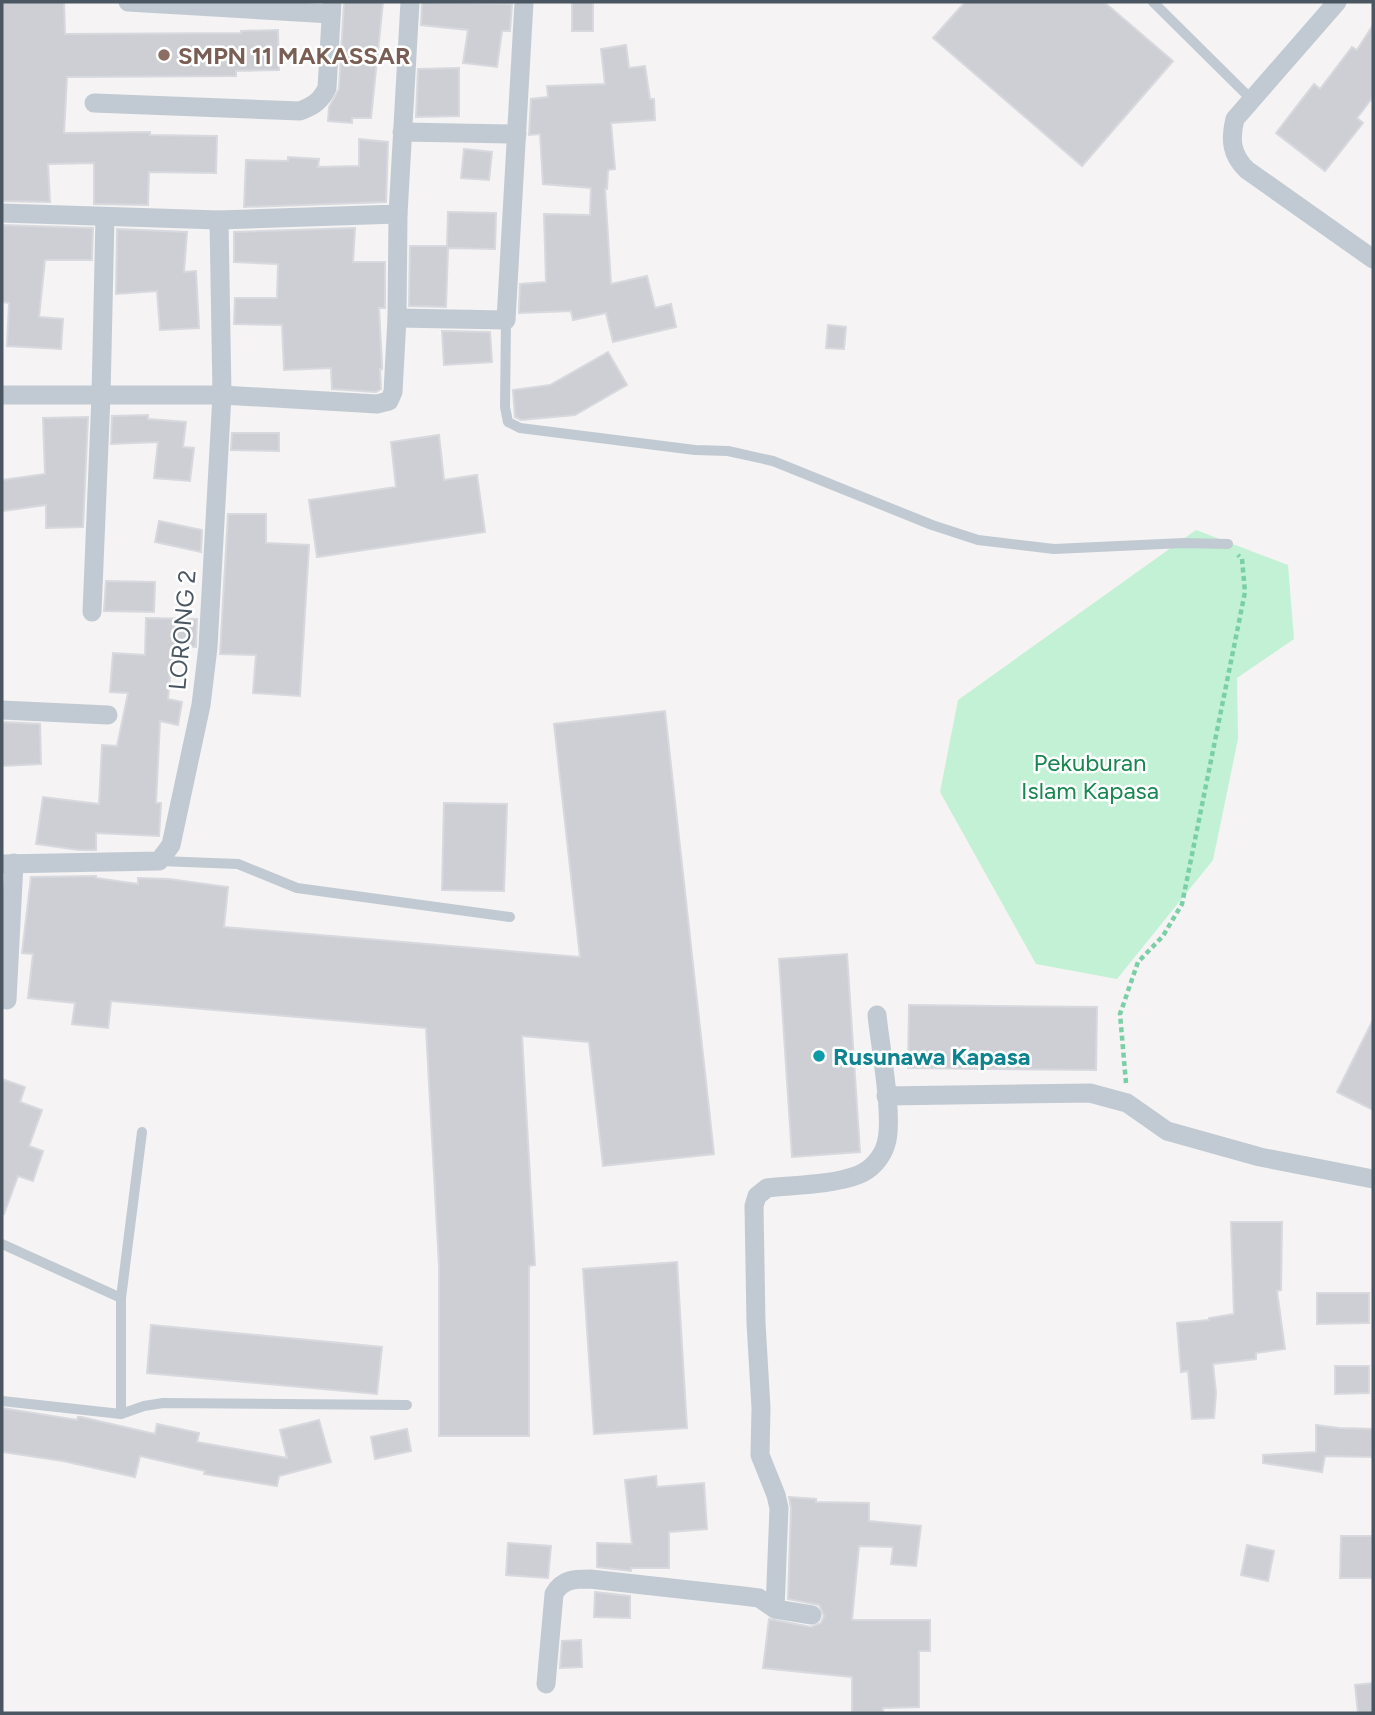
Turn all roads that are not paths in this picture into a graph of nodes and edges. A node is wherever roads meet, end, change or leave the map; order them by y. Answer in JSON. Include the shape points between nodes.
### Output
{"nodes":[{"id":1,"x":128,"y":2,"type":"edge"},
{"id":2,"x":410,"y":2,"type":"edge"},
{"id":3,"x":524,"y":2,"type":"edge"},
{"id":4,"x":1153,"y":2,"type":"edge"},
{"id":5,"x":1337,"y":2,"type":"edge"},
{"id":6,"x":331,"y":8,"type":"edge"},
{"id":7,"x":1251,"y":99,"type":"junction"},
{"id":8,"x":94,"y":103,"type":"dead end"},
{"id":9,"x":402,"y":132,"type":"junction"},
{"id":10,"x":517,"y":134,"type":"junction"},
{"id":11,"x":2,"y":213,"type":"edge"},
{"id":12,"x":398,"y":214,"type":"junction"},
{"id":13,"x":105,"y":217,"type":"junction"},
{"id":14,"x":219,"y":220,"type":"junction"},
{"id":15,"x":1373,"y":259,"type":"edge"},
{"id":16,"x":397,"y":318,"type":"junction"},
{"id":17,"x":506,"y":320,"type":"junction"},
{"id":18,"x":2,"y":395,"type":"edge"},
{"id":19,"x":102,"y":396,"type":"junction"},
{"id":20,"x":222,"y":396,"type":"junction"},
{"id":21,"x":1228,"y":544,"type":"road end"},
{"id":22,"x":92,"y":612,"type":"dead end"},
{"id":23,"x":2,"y":710,"type":"edge"},
{"id":24,"x":108,"y":715,"type":"dead end"},
{"id":25,"x":159,"y":861,"type":"junction"},
{"id":26,"x":8,"y":864,"type":"edge"},
{"id":27,"x":510,"y":917,"type":"dead end"},
{"id":28,"x":7,"y":1000,"type":"dead end"},
{"id":29,"x":877,"y":1015,"type":"dead end"},
{"id":30,"x":886,"y":1096,"type":"junction"},
{"id":31,"x":142,"y":1132,"type":"dead end"},
{"id":32,"x":1373,"y":1179,"type":"edge"},
{"id":33,"x":2,"y":1244,"type":"edge"},
{"id":34,"x":121,"y":1298,"type":"junction"},
{"id":35,"x":2,"y":1401,"type":"edge"},
{"id":36,"x":407,"y":1405,"type":"dead end"},
{"id":37,"x":121,"y":1414,"type":"junction"},
{"id":38,"x":775,"y":1609,"type":"junction"},
{"id":39,"x":812,"y":1615,"type":"dead end"},
{"id":40,"x":545,"y":1684,"type":"dead end"}],
"edges":[{"from":1,"to":6,"type":"street"},
{"from":2,"to":9,"type":"street"},
{"from":3,"to":10,"type":"street"},
{"from":4,"to":7,"type":"lane"},
{"from":5,"to":7,"type":"street"},
{"from":6,"to":8,"type":"street","via":[[327,88],[313,106],[300,111]]},
{"from":7,"to":15,"type":"street","via":[[1235,119],[1231,134],[1237,160]]},
{"from":9,"to":10,"type":"street"},
{"from":9,"to":12,"type":"street"},
{"from":10,"to":17,"type":"street"},
{"from":11,"to":13,"type":"street"},
{"from":12,"to":14,"type":"street"},
{"from":12,"to":16,"type":"street"},
{"from":13,"to":14,"type":"street"},
{"from":13,"to":19,"type":"street"},
{"from":14,"to":20,"type":"street","name":"LORONG 2"},
{"from":16,"to":17,"type":"street"},
{"from":16,"to":20,"type":"street","via":[[393,392],[385,403]]},
{"from":17,"to":21,"type":"lane","via":[[505,407],[508,422],[520,428],[728,451],[773,461],[978,540],[1054,549]]},
{"from":18,"to":19,"type":"street"},
{"from":19,"to":20,"type":"street"},
{"from":19,"to":22,"type":"street"},
{"from":20,"to":25,"type":"street","name":"LORONG 2","via":[[201,705],[171,845]]},
{"from":23,"to":24,"type":"street"},
{"from":25,"to":26,"type":"street"},
{"from":25,"to":27,"type":"lane","via":[[238,864],[297,888]]},
{"from":26,"to":28,"type":"street"},
{"from":29,"to":30,"type":"street"},
{"from":30,"to":32,"type":"street","via":[[1090,1093],[1128,1103],[1167,1131],[1260,1157]]},
{"from":30,"to":38,"type":"street","via":[[887,1142],[879,1161],[859,1175],[767,1188],[754,1206],[760,1455],[779,1508]]},
{"from":31,"to":34,"type":"lane"},
{"from":33,"to":34,"type":"lane"},
{"from":34,"to":37,"type":"lane"},
{"from":35,"to":37,"type":"lane"},
{"from":36,"to":37,"type":"lane","via":[[163,1403]]},
{"from":38,"to":39,"type":"street"},
{"from":38,"to":40,"type":"street","via":[[759,1598],[590,1579],[565,1582],[554,1594]]}]}
